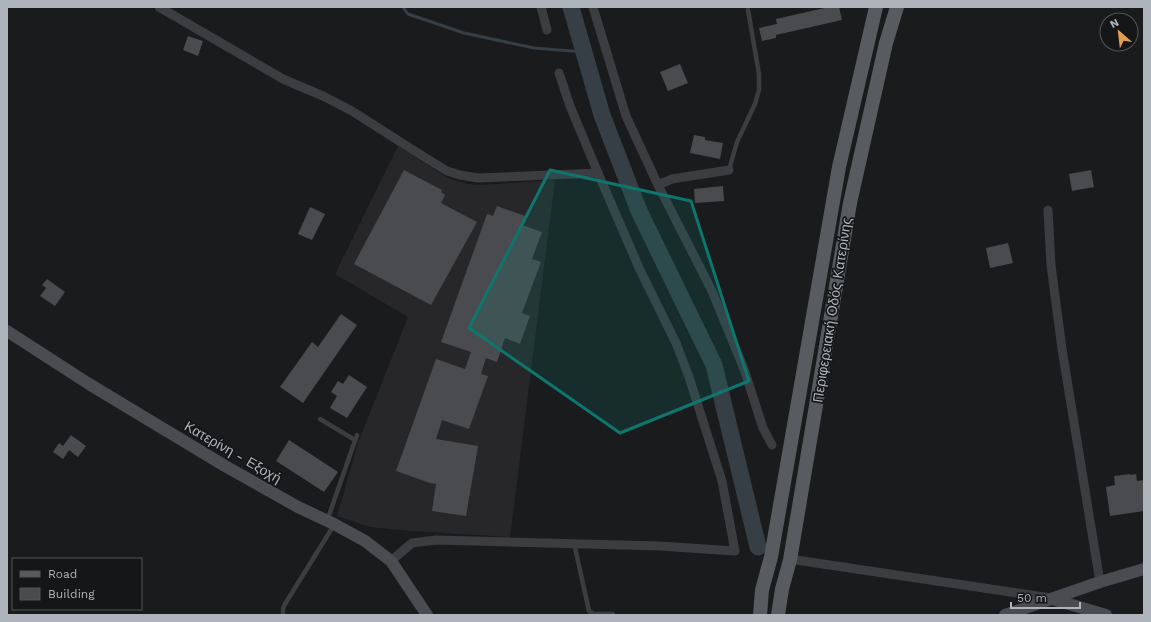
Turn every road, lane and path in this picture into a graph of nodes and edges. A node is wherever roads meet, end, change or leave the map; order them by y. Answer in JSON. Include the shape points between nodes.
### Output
{"nodes":[{"id":1,"x":159,"y":7,"type":"edge"},
{"id":2,"x":542,"y":7,"type":"edge"},
{"id":3,"x":593,"y":7,"type":"edge"},
{"id":4,"x":876,"y":7,"type":"edge"},
{"id":5,"x":898,"y":7,"type":"edge"},
{"id":6,"x":748,"y":10,"type":"dead end"},
{"id":7,"x":547,"y":30,"type":"dead end"},
{"id":8,"x":559,"y":73,"type":"dead end"},
{"id":9,"x":729,"y":170,"type":"joint"},
{"id":10,"x":598,"y":173,"type":"junction"},
{"id":11,"x":658,"y":185,"type":"junction"},
{"id":12,"x":1048,"y":210,"type":"dead end"},
{"id":13,"x":7,"y":331,"type":"edge"},
{"id":14,"x":320,"y":419,"type":"dead end"},
{"id":15,"x":772,"y":445,"type":"dead end"},
{"id":16,"x":331,"y":522,"type":"junction"},
{"id":17,"x":574,"y":544,"type":"junction"},
{"id":18,"x":796,"y":560,"type":"dead end"},
{"id":19,"x":391,"y":561,"type":"junction"},
{"id":20,"x":1144,"y":569,"type":"edge"},
{"id":21,"x":1100,"y":582,"type":"junction"},
{"id":22,"x":1052,"y":599,"type":"junction"},
{"id":23,"x":613,"y":614,"type":"edge"},
{"id":24,"x":283,"y":615,"type":"edge"},
{"id":25,"x":427,"y":615,"type":"edge"},
{"id":26,"x":760,"y":615,"type":"edge"},
{"id":27,"x":778,"y":615,"type":"edge"},
{"id":28,"x":1005,"y":615,"type":"edge"},
{"id":29,"x":1106,"y":615,"type":"edge"}],
"edges":[{"from":1,"to":10,"type":"street","via":[[283,79],[352,111],[447,171],[478,178]]},
{"from":2,"to":7,"type":"street"},
{"from":3,"to":11,"type":"street","via":[[626,116]]},
{"from":4,"to":26,"type":"main road","name":"Περιφερειακή Οδός Κατερίνης","via":[[839,167],[771,557],[762,590]]},
{"from":5,"to":27,"type":"main road","name":"Περιφερειακή Οδός Κατερίνης","via":[[886,43],[850,203],[790,560]]},
{"from":6,"to":9,"type":"lane","via":[[759,74],[759,90],[737,142]]},
{"from":8,"to":10,"type":"street"},
{"from":9,"to":11,"type":"street","via":[[672,179]]},
{"from":10,"to":17,"type":"street","via":[[689,377],[722,481],[735,551]]},
{"from":11,"to":15,"type":"street","via":[[712,291],[744,369],[763,428]]},
{"from":12,"to":21,"type":"street","via":[[1051,265],[1062,349]]},
{"from":13,"to":16,"type":"main road","name":"Κατερίνη - Εξοχή","via":[[225,466]]},
{"from":14,"to":16,"type":"lane","via":[[356,438]]},
{"from":16,"to":19,"type":"main road","name":"Κατερίνη - Εξοχή","via":[[365,541]]},
{"from":16,"to":24,"type":"lane","via":[[285,604]]},
{"from":17,"to":19,"type":"street","via":[[436,540],[412,543]]},
{"from":17,"to":23,"type":"lane","via":[[589,611],[594,614]]},
{"from":18,"to":22,"type":"street"},
{"from":19,"to":25,"type":"main road","name":"Κατερίνη - Εξοχή"},
{"from":20,"to":21,"type":"main road"},
{"from":21,"to":22,"type":"main road"},
{"from":22,"to":28,"type":"main road"},
{"from":22,"to":29,"type":"main road"}]}
